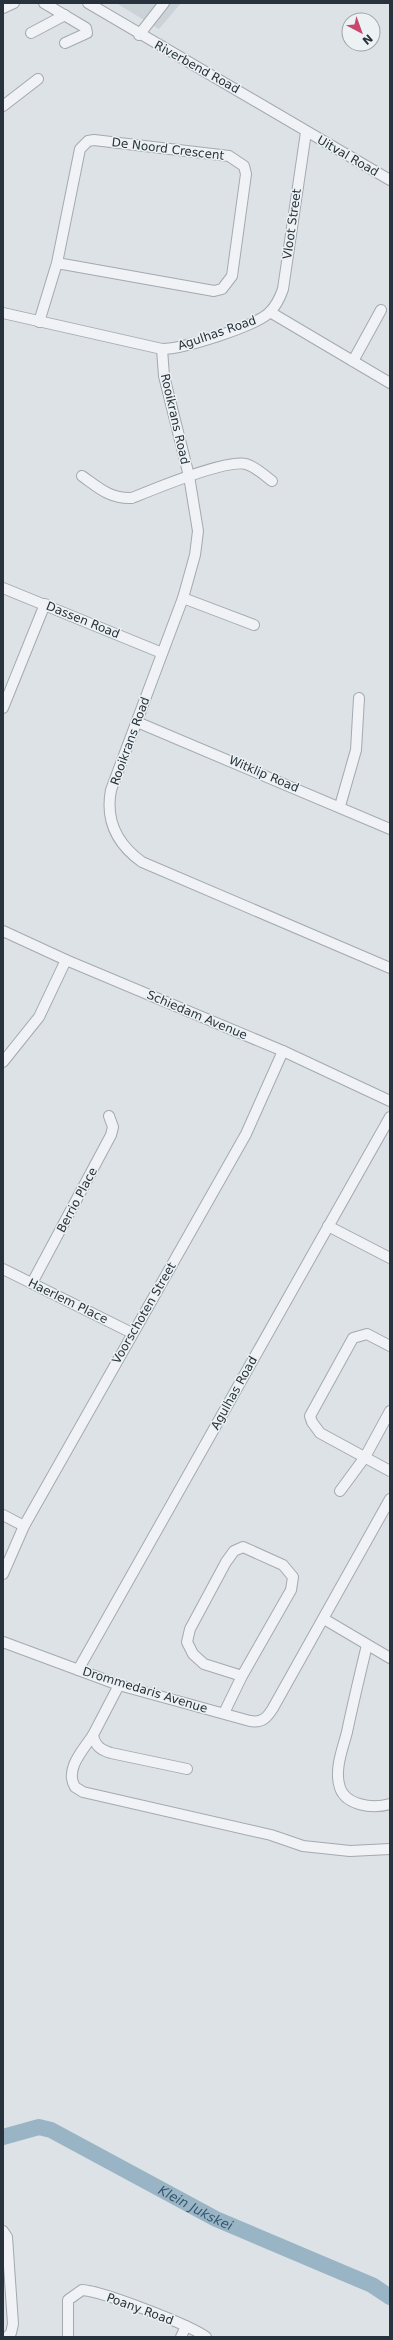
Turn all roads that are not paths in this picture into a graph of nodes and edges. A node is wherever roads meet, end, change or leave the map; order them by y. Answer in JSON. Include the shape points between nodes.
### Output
{"nodes":[{"id":1,"x":14,"y":3,"type":"edge"},
{"id":2,"x":44,"y":3,"type":"edge"},
{"id":3,"x":88,"y":3,"type":"edge"},
{"id":4,"x":164,"y":3,"type":"edge"},
{"id":5,"x":3,"y":8,"type":"edge"},
{"id":6,"x":65,"y":15,"type":"junction"},
{"id":7,"x":31,"y":33,"type":"dead end"},
{"id":8,"x":139,"y":34,"type":"junction"},
{"id":9,"x":65,"y":42,"type":"dead end"},
{"id":10,"x":38,"y":79,"type":"dead end"},
{"id":11,"x":3,"y":106,"type":"edge"},
{"id":12,"x":306,"y":132,"type":"junction"},
{"id":13,"x":390,"y":180,"type":"edge"},
{"id":14,"x":57,"y":263,"type":"junction"},
{"id":15,"x":381,"y":310,"type":"dead end"},
{"id":16,"x":270,"y":312,"type":"junction"},
{"id":17,"x":3,"y":313,"type":"edge"},
{"id":18,"x":39,"y":322,"type":"junction"},
{"id":19,"x":162,"y":349,"type":"junction"},
{"id":20,"x":353,"y":361,"type":"junction"},
{"id":21,"x":390,"y":383,"type":"edge"},
{"id":22,"x":82,"y":476,"type":"dead end"},
{"id":23,"x":189,"y":476,"type":"junction"},
{"id":24,"x":272,"y":481,"type":"dead end"},
{"id":25,"x":3,"y":588,"type":"edge"},
{"id":26,"x":183,"y":598,"type":"junction"},
{"id":27,"x":45,"y":604,"type":"junction"},
{"id":28,"x":254,"y":625,"type":"dead end"},
{"id":29,"x":162,"y":653,"type":"junction"},
{"id":30,"x":359,"y":698,"type":"dead end"},
{"id":31,"x":3,"y":708,"type":"edge"},
{"id":32,"x":137,"y":722,"type":"junction"},
{"id":33,"x":340,"y":806,"type":"junction"},
{"id":34,"x":390,"y":829,"type":"edge"},
{"id":35,"x":3,"y":931,"type":"edge"},
{"id":36,"x":66,"y":960,"type":"junction"},
{"id":37,"x":390,"y":968,"type":"edge"},
{"id":38,"x":283,"y":1051,"type":"junction"},
{"id":39,"x":3,"y":1062,"type":"edge"},
{"id":40,"x":390,"y":1101,"type":"edge"},
{"id":41,"x":109,"y":1116,"type":"dead end"},
{"id":42,"x":390,"y":1117,"type":"edge"},
{"id":43,"x":328,"y":1226,"type":"junction"},
{"id":44,"x":390,"y":1258,"type":"edge"},
{"id":45,"x":3,"y":1269,"type":"edge"},
{"id":46,"x":32,"y":1283,"type":"junction"},
{"id":47,"x":132,"y":1333,"type":"junction"},
{"id":48,"x":390,"y":1346,"type":"edge"},
{"id":49,"x":390,"y":1411,"type":"edge"},
{"id":50,"x":365,"y":1457,"type":"junction"},
{"id":51,"x":390,"y":1471,"type":"edge"},
{"id":52,"x":340,"y":1491,"type":"dead end"},
{"id":53,"x":390,"y":1499,"type":"edge"},
{"id":54,"x":3,"y":1516,"type":"edge"},
{"id":55,"x":24,"y":1526,"type":"junction"},
{"id":56,"x":3,"y":1574,"type":"edge"},
{"id":57,"x":324,"y":1619,"type":"junction"},
{"id":58,"x":3,"y":1642,"type":"edge"},
{"id":59,"x":367,"y":1645,"type":"junction"},
{"id":60,"x":390,"y":1658,"type":"edge"},
{"id":61,"x":78,"y":1670,"type":"junction"},
{"id":62,"x":242,"y":1676,"type":"junction"},
{"id":63,"x":119,"y":1685,"type":"junction"},
{"id":64,"x":224,"y":1713,"type":"junction"},
{"id":65,"x":93,"y":1735,"type":"junction"},
{"id":66,"x":187,"y":1770,"type":"dead end"},
{"id":67,"x":390,"y":1804,"type":"edge"},
{"id":68,"x":390,"y":1849,"type":"edge"},
{"id":69,"x":3,"y":2231,"type":"edge"},
{"id":70,"x":186,"y":2326,"type":"junction"},
{"id":71,"x":7,"y":2337,"type":"edge"},
{"id":72,"x":68,"y":2337,"type":"edge"},
{"id":73,"x":181,"y":2337,"type":"edge"},
{"id":74,"x":206,"y":2337,"type":"edge"}],
"edges":[{"from":1,"to":5,"type":"street"},
{"from":2,"to":6,"type":"street"},
{"from":3,"to":8,"type":"street","name":"Riverbend Road"},
{"from":4,"to":8,"type":"street"},
{"from":6,"to":7,"type":"street"},
{"from":6,"to":9,"type":"street","via":[[84,25],[87,32]]},
{"from":8,"to":12,"type":"street","name":"Riverbend Road","via":[[213,75]]},
{"from":10,"to":11,"type":"street"},
{"from":12,"to":13,"type":"street","name":"Uitval Road"},
{"from":12,"to":16,"type":"street","name":"Vloot Street","via":[[283,289]]},
{"from":14,"to":14,"type":"street","name":"De Noord Crescent","via":[[80,149],[88,141],[229,156],[244,166],[246,174],[232,276],[222,289],[214,291]]},
{"from":14,"to":18,"type":"street","name":"De Noord Crescent"},
{"from":15,"to":20,"type":"street"},
{"from":16,"to":19,"type":"street","name":"Agulhas Road","via":[[243,326],[184,346]]},
{"from":16,"to":20,"type":"street","name":"Agulhas Road"},
{"from":17,"to":18,"type":"street","name":"Agulhas Road"},
{"from":18,"to":19,"type":"street","name":"Agulhas Road"},
{"from":19,"to":23,"type":"street","name":"Rooikrans Road","via":[[164,376]]},
{"from":20,"to":21,"type":"street","name":"Agulhas Road"},
{"from":22,"to":23,"type":"street","via":[[114,497],[132,498]]},
{"from":23,"to":24,"type":"street","via":[[237,463],[254,467]]},
{"from":23,"to":26,"type":"street","name":"Rooikrans Road","via":[[198,532],[195,555]]},
{"from":25,"to":27,"type":"street","name":"Dassen Road"},
{"from":26,"to":28,"type":"street"},
{"from":26,"to":29,"type":"street","name":"Rooikrans Road"},
{"from":27,"to":29,"type":"street","name":"Dassen Road"},
{"from":27,"to":31,"type":"street"},
{"from":29,"to":32,"type":"street","name":"Rooikrans Road"},
{"from":30,"to":33,"type":"street","via":[[356,750]]},
{"from":32,"to":33,"type":"street","name":"Witklip Road"},
{"from":32,"to":37,"type":"street","name":"Rooikrans Road","via":[[111,790],[109,802],[111,824],[128,852],[142,862]]},
{"from":33,"to":34,"type":"street","name":"Witklip Road"},
{"from":35,"to":36,"type":"street","name":"Schiedam Avenue"},
{"from":36,"to":38,"type":"street","name":"Schiedam Avenue"},
{"from":36,"to":39,"type":"street","via":[[39,1017]]},
{"from":38,"to":40,"type":"street","name":"Schiedam Avenue"},
{"from":38,"to":47,"type":"street","name":"Voorschoten Street","via":[[246,1134]]},
{"from":41,"to":46,"type":"street","name":"Berrio Place","via":[[113,1126],[111,1135]]},
{"from":42,"to":43,"type":"street","name":"Agulhas Road"},
{"from":43,"to":44,"type":"street"},
{"from":43,"to":61,"type":"street","name":"Agulhas Road"},
{"from":45,"to":46,"type":"street","name":"Haerlem Place"},
{"from":46,"to":47,"type":"street","name":"Haerlem Place"},
{"from":47,"to":55,"type":"street","name":"Voorschoten Street"},
{"from":48,"to":50,"type":"street","via":[[367,1334],[354,1338],[310,1416],[320,1433]]},
{"from":49,"to":50,"type":"street"},
{"from":50,"to":51,"type":"street"},
{"from":50,"to":52,"type":"street"},
{"from":53,"to":57,"type":"street","name":"Drommedaris Avenue"},
{"from":54,"to":55,"type":"street"},
{"from":55,"to":56,"type":"street","name":"Voorschoten Street"},
{"from":57,"to":59,"type":"street"},
{"from":57,"to":64,"type":"street","name":"Drommedaris Avenue","via":[[267,1717],[255,1722]]},
{"from":58,"to":61,"type":"street","name":"Drommedaris Avenue"},
{"from":59,"to":60,"type":"street"},
{"from":59,"to":67,"type":"street","via":[[341,1755],[339,1784],[347,1796],[363,1806]]},
{"from":61,"to":63,"type":"street","name":"Drommedaris Avenue"},
{"from":62,"to":62,"type":"street","via":[[204,1664],[193,1654],[187,1642],[190,1629],[226,1562],[234,1551],[243,1547],[283,1565],[293,1577],[293,1582],[291,1590]]},
{"from":62,"to":64,"type":"street"},
{"from":63,"to":64,"type":"street","name":"Drommedaris Avenue"},
{"from":63,"to":65,"type":"street"},
{"from":65,"to":66,"type":"street","via":[[96,1745],[105,1752]]},
{"from":65,"to":68,"type":"street","via":[[75,1763],[71,1775],[75,1787],[83,1792],[300,1845],[350,1851]]},
{"from":69,"to":71,"type":"street","via":[[7,2237],[13,2324]]},
{"from":70,"to":72,"type":"street","name":"Poany Road","via":[[82,2290],[72,2296],[67,2305]]},
{"from":70,"to":73,"type":"street"},
{"from":70,"to":74,"type":"street","name":"Poany Road"}]}
